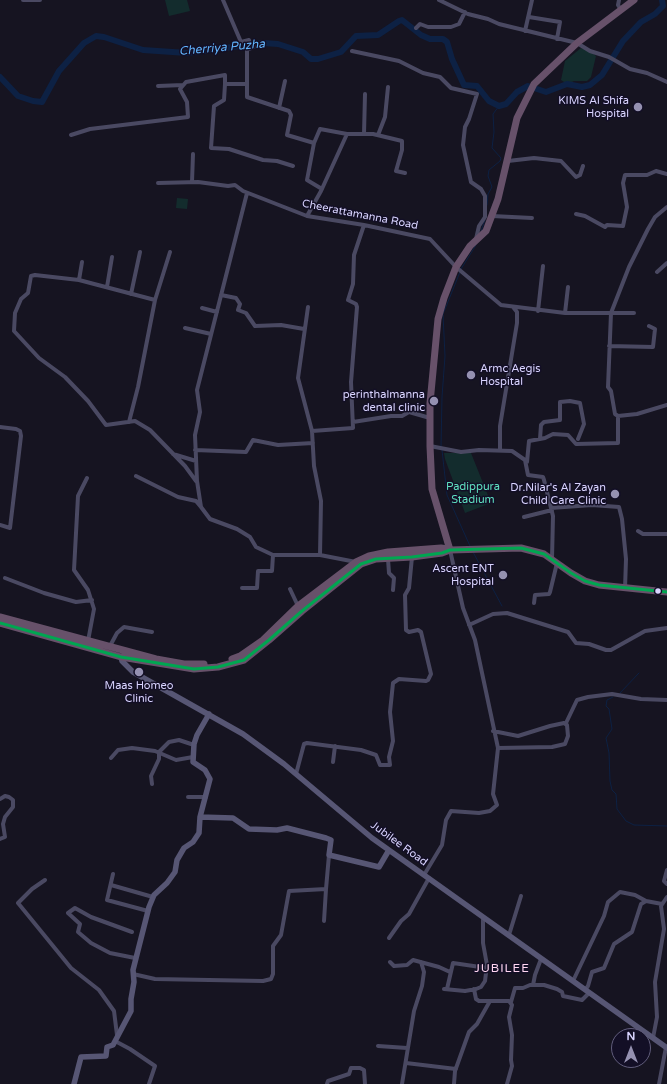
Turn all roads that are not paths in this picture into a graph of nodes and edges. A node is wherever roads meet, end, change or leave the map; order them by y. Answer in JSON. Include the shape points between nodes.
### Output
{"nodes":[{"id":1,"x":23,"y":0,"type":"edge"},
{"id":2,"x":40,"y":0,"type":"edge"},
{"id":3,"x":223,"y":0,"type":"edge"},
{"id":4,"x":439,"y":0,"type":"edge"},
{"id":5,"x":532,"y":0,"type":"edge"},
{"id":6,"x":619,"y":0,"type":"edge"},
{"id":7,"x":634,"y":0,"type":"edge"},
{"id":8,"x":621,"y":10,"type":"junction"},
{"id":9,"x":464,"y":12,"type":"junction"},
{"id":10,"x":529,"y":17,"type":"junction"},
{"id":11,"x":416,"y":28,"type":"dead end"},
{"id":12,"x":525,"y":31,"type":"junction"},
{"id":13,"x":557,"y":39,"type":"junction"},
{"id":14,"x":577,"y":43,"type":"junction"},
{"id":15,"x":256,"y":46,"type":"dead end"},
{"id":16,"x":250,"y":47,"type":"junction"},
{"id":17,"x":352,"y":51,"type":"dead end"},
{"id":18,"x":285,"y":81,"type":"dead end"},
{"id":19,"x":667,"y":82,"type":"edge"},
{"id":20,"x":225,"y":84,"type":"junction"},
{"id":21,"x":246,"y":84,"type":"junction"},
{"id":22,"x":183,"y":85,"type":"junction"},
{"id":23,"x":158,"y":86,"type":"dead end"},
{"id":24,"x":388,"y":87,"type":"dead end"},
{"id":25,"x":365,"y":94,"type":"dead end"},
{"id":26,"x":279,"y":108,"type":"junction"},
{"id":27,"x":347,"y":134,"type":"junction"},
{"id":28,"x":364,"y":134,"type":"junction"},
{"id":29,"x":71,"y":135,"type":"dead end"},
{"id":30,"x":378,"y":135,"type":"junction"},
{"id":31,"x":314,"y":143,"type":"junction"},
{"id":32,"x":193,"y":154,"type":"dead end"},
{"id":33,"x":508,"y":161,"type":"junction"},
{"id":34,"x":292,"y":166,"type":"dead end"},
{"id":35,"x":583,"y":166,"type":"dead end"},
{"id":36,"x":405,"y":173,"type":"dead end"},
{"id":37,"x":667,"y":174,"type":"edge"},
{"id":38,"x":192,"y":182,"type":"junction"},
{"id":39,"x":158,"y":183,"type":"dead end"},
{"id":40,"x":322,"y":189,"type":"junction"},
{"id":41,"x":248,"y":193,"type":"junction"},
{"id":42,"x":667,"y":207,"type":"edge"},
{"id":43,"x":576,"y":214,"type":"dead end"},
{"id":44,"x":307,"y":216,"type":"junction"},
{"id":45,"x":492,"y":216,"type":"junction"},
{"id":46,"x":532,"y":218,"type":"dead end"},
{"id":47,"x":364,"y":225,"type":"junction"},
{"id":48,"x":478,"y":239,"type":"junction"},
{"id":49,"x":140,"y":252,"type":"dead end"},
{"id":50,"x":170,"y":252,"type":"dead end"},
{"id":51,"x":112,"y":257,"type":"dead end"},
{"id":52,"x":82,"y":262,"type":"dead end"},
{"id":53,"x":667,"y":263,"type":"edge"},
{"id":54,"x":543,"y":266,"type":"dead end"},
{"id":55,"x":459,"y":269,"type":"junction"},
{"id":56,"x":657,"y":272,"type":"dead end"},
{"id":57,"x":79,"y":280,"type":"junction"},
{"id":58,"x":107,"y":287,"type":"junction"},
{"id":59,"x":568,"y":287,"type":"dead end"},
{"id":60,"x":131,"y":294,"type":"junction"},
{"id":61,"x":222,"y":295,"type":"junction"},
{"id":62,"x":155,"y":300,"type":"junction"},
{"id":63,"x":308,"y":307,"type":"dead end"},
{"id":64,"x":513,"y":307,"type":"junction"},
{"id":65,"x":202,"y":308,"type":"dead end"},
{"id":66,"x":538,"y":311,"type":"junction"},
{"id":67,"x":217,"y":312,"type":"junction"},
{"id":68,"x":565,"y":313,"type":"junction"},
{"id":69,"x":611,"y":313,"type":"junction"},
{"id":70,"x":634,"y":313,"type":"dead end"},
{"id":71,"x":648,"y":326,"type":"dead end"},
{"id":72,"x":185,"y":328,"type":"dead end"},
{"id":73,"x":304,"y":329,"type":"junction"},
{"id":74,"x":211,"y":334,"type":"junction"},
{"id":75,"x":609,"y":346,"type":"junction"},
{"id":76,"x":667,"y":406,"type":"edge"},
{"id":77,"x":618,"y":416,"type":"junction"},
{"id":78,"x":430,"y":418,"type":"junction"},
{"id":79,"x":129,"y":422,"type":"junction"},
{"id":80,"x":353,"y":422,"type":"junction"},
{"id":81,"x":0,"y":427,"type":"edge"},
{"id":82,"x":312,"y":431,"type":"junction"},
{"id":83,"x":540,"y":439,"type":"junction"},
{"id":84,"x":578,"y":439,"type":"dead end"},
{"id":85,"x":313,"y":443,"type":"junction"},
{"id":86,"x":430,"y":446,"type":"junction"},
{"id":87,"x":196,"y":450,"type":"junction"},
{"id":88,"x":500,"y":450,"type":"junction"},
{"id":89,"x":172,"y":453,"type":"junction"},
{"id":90,"x":196,"y":461,"type":"junction"},
{"id":91,"x":527,"y":462,"type":"junction"},
{"id":92,"x":136,"y":476,"type":"dead end"},
{"id":93,"x":86,"y":478,"type":"dead end"},
{"id":94,"x":197,"y":481,"type":"junction"},
{"id":95,"x":201,"y":507,"type":"junction"},
{"id":96,"x":552,"y":509,"type":"junction"},
{"id":97,"x":524,"y":517,"type":"dead end"},
{"id":98,"x":0,"y":525,"type":"edge"},
{"id":99,"x":638,"y":531,"type":"dead end"},
{"id":100,"x":667,"y":534,"type":"edge"},
{"id":101,"x":450,"y":550,"type":"junction"},
{"id":102,"x":273,"y":555,"type":"junction"},
{"id":103,"x":320,"y":555,"type":"junction"},
{"id":104,"x":376,"y":557,"type":"junction"},
{"id":105,"x":412,"y":557,"type":"junction"},
{"id":106,"x":388,"y":558,"type":"junction"},
{"id":107,"x":555,"y":561,"type":"junction"},
{"id":108,"x":356,"y":562,"type":"junction"},
{"id":109,"x":5,"y":578,"type":"dead end"},
{"id":110,"x":242,"y":588,"type":"dead end"},
{"id":111,"x":290,"y":588,"type":"dead end"},
{"id":112,"x":625,"y":588,"type":"junction"},
{"id":113,"x":393,"y":590,"type":"dead end"},
{"id":114,"x":667,"y":592,"type":"edge"},
{"id":115,"x":92,"y":600,"type":"junction"},
{"id":116,"x":534,"y":603,"type":"dead end"},
{"id":117,"x":298,"y":606,"type":"junction"},
{"id":118,"x":0,"y":617,"type":"edge"},
{"id":119,"x":0,"y":623,"type":"edge"},
{"id":120,"x":469,"y":625,"type":"junction"},
{"id":121,"x":667,"y":628,"type":"edge"},
{"id":122,"x":152,"y":632,"type":"dead end"},
{"id":123,"x":88,"y":641,"type":"junction"},
{"id":124,"x":110,"y":646,"type":"junction"},
{"id":125,"x":123,"y":650,"type":"junction"},
{"id":126,"x":121,"y":657,"type":"junction"},
{"id":127,"x":667,"y":700,"type":"edge"},
{"id":128,"x":209,"y":714,"type":"junction"},
{"id":129,"x":566,"y":723,"type":"junction"},
{"id":130,"x":493,"y":731,"type":"junction"},
{"id":131,"x":194,"y":745,"type":"junction"},
{"id":132,"x":336,"y":746,"type":"junction"},
{"id":133,"x":498,"y":748,"type":"junction"},
{"id":134,"x":159,"y":752,"type":"junction"},
{"id":135,"x":194,"y":757,"type":"junction"},
{"id":136,"x":111,"y":758,"type":"dead end"},
{"id":137,"x":333,"y":762,"type":"dead end"},
{"id":138,"x":296,"y":774,"type":"junction"},
{"id":139,"x":152,"y":784,"type":"dead end"},
{"id":140,"x":206,"y":796,"type":"junction"},
{"id":141,"x":188,"y":797,"type":"dead end"},
{"id":142,"x":0,"y":799,"type":"edge"},
{"id":143,"x":200,"y":817,"type":"junction"},
{"id":144,"x":0,"y":840,"type":"edge"},
{"id":145,"x":389,"y":850,"type":"junction"},
{"id":146,"x":329,"y":855,"type":"junction"},
{"id":147,"x":667,"y":870,"type":"edge"},
{"id":148,"x":113,"y":874,"type":"dead end"},
{"id":149,"x":427,"y":877,"type":"junction"},
{"id":150,"x":45,"y":880,"type":"dead end"},
{"id":151,"x":667,"y":884,"type":"edge"},
{"id":152,"x":111,"y":885,"type":"junction"},
{"id":153,"x":326,"y":889,"type":"junction"},
{"id":154,"x":521,"y":896,"type":"dead end"},
{"id":155,"x":667,"y":897,"type":"edge"},
{"id":156,"x":153,"y":898,"type":"junction"},
{"id":157,"x":646,"y":901,"type":"junction"},
{"id":158,"x":662,"y":904,"type":"junction"},
{"id":159,"x":148,"y":911,"type":"junction"},
{"id":160,"x":483,"y":917,"type":"junction"},
{"id":161,"x":324,"y":921,"type":"dead end"},
{"id":162,"x":132,"y":932,"type":"dead end"},
{"id":163,"x":509,"y":935,"type":"junction"},
{"id":164,"x":389,"y":938,"type":"dead end"},
{"id":165,"x":135,"y":958,"type":"junction"},
{"id":166,"x":541,"y":959,"type":"junction"},
{"id":167,"x":390,"y":962,"type":"dead end"},
{"id":168,"x":421,"y":962,"type":"junction"},
{"id":169,"x":487,"y":968,"type":"junction"},
{"id":170,"x":450,"y":972,"type":"junction"},
{"id":171,"x":133,"y":974,"type":"junction"},
{"id":172,"x":573,"y":981,"type":"junction"},
{"id":173,"x":533,"y":985,"type":"junction"},
{"id":174,"x":474,"y":989,"type":"junction"},
{"id":175,"x":587,"y":991,"type":"junction"},
{"id":176,"x":490,"y":1001,"type":"junction"},
{"id":177,"x":511,"y":1002,"type":"junction"},
{"id":178,"x":117,"y":1035,"type":"junction"},
{"id":179,"x":653,"y":1038,"type":"junction"},
{"id":180,"x":115,"y":1041,"type":"junction"},
{"id":181,"x":378,"y":1046,"type":"dead end"},
{"id":182,"x":667,"y":1047,"type":"edge"},
{"id":183,"x":407,"y":1048,"type":"junction"},
{"id":184,"x":406,"y":1063,"type":"junction"},
{"id":185,"x":456,"y":1069,"type":"junction"},
{"id":186,"x":74,"y":1084,"type":"edge"},
{"id":187,"x":150,"y":1084,"type":"edge"},
{"id":188,"x":327,"y":1084,"type":"edge"},
{"id":189,"x":365,"y":1084,"type":"edge"},
{"id":190,"x":402,"y":1084,"type":"edge"},
{"id":191,"x":454,"y":1084,"type":"edge"},
{"id":192,"x":507,"y":1084,"type":"edge"},
{"id":193,"x":659,"y":1084,"type":"edge"}],
"edges":[{"from":1,"to":2,"type":"street"},
{"from":3,"to":16,"type":"street","via":[[241,42],[250,40]]},
{"from":4,"to":9,"type":"street"},
{"from":5,"to":10,"type":"street"},
{"from":6,"to":8,"type":"street"},
{"from":7,"to":8,"type":"highway"},
{"from":8,"to":14,"type":"highway"},
{"from":9,"to":11,"type":"street","via":[[459,24],[451,27],[428,27],[420,24]]},
{"from":9,"to":12,"type":"street"},
{"from":10,"to":12,"type":"street"},
{"from":10,"to":13,"type":"street","via":[[560,22]]},
{"from":12,"to":13,"type":"street"},
{"from":13,"to":14,"type":"street"},
{"from":14,"to":19,"type":"street","via":[[630,69]]},
{"from":14,"to":33,"type":"highway","via":[[534,84],[516,121]]},
{"from":15,"to":16,"type":"street"},
{"from":16,"to":21,"type":"street","via":[[247,50]]},
{"from":17,"to":48,"type":"street","via":[[399,60],[423,73],[440,76],[451,88],[477,94],[470,119],[464,127],[463,145],[471,182],[481,189],[485,196],[485,217],[479,226]]},
{"from":18,"to":26,"type":"street"},
{"from":20,"to":21,"type":"street"},
{"from":20,"to":22,"type":"street","via":[[225,75],[207,77]]},
{"from":20,"to":34,"type":"street","via":[[224,100],[214,106],[211,148],[229,149]]},
{"from":21,"to":26,"type":"street","via":[[247,97]]},
{"from":22,"to":23,"type":"street"},
{"from":22,"to":29,"type":"street","via":[[180,88],[187,102],[188,117],[90,129]]},
{"from":24,"to":30,"type":"street","via":[[385,117]]},
{"from":25,"to":28,"type":"street"},
{"from":26,"to":31,"type":"street","via":[[289,111],[292,115],[288,135]]},
{"from":27,"to":28,"type":"street"},
{"from":27,"to":31,"type":"street","via":[[320,129]]},
{"from":27,"to":40,"type":"street"},
{"from":28,"to":30,"type":"street"},
{"from":30,"to":36,"type":"street","via":[[402,141],[396,172]]},
{"from":31,"to":40,"type":"street","via":[[307,180]]},
{"from":32,"to":38,"type":"street"},
{"from":33,"to":35,"type":"street","via":[[534,158],[561,161],[576,178]]},
{"from":33,"to":45,"type":"highway"},
{"from":37,"to":43,"type":"street","via":[[656,171],[647,175],[625,175],[622,184],[627,207],[622,226],[608,225],[605,228],[585,216]]},
{"from":38,"to":39,"type":"street","name":"Cheerattamanna Road"},
{"from":38,"to":41,"type":"street","name":"Cheerattamanna Road","via":[[235,186]]},
{"from":40,"to":44,"type":"street"},
{"from":41,"to":44,"type":"street","name":"Cheerattamanna Road"},
{"from":41,"to":61,"type":"street"},
{"from":42,"to":69,"type":"street","via":[[655,217],[648,229],[629,267]]},
{"from":44,"to":47,"type":"street","name":"Cheerattamanna Road"},
{"from":45,"to":46,"type":"street"},
{"from":45,"to":48,"type":"highway","via":[[486,231]]},
{"from":47,"to":55,"type":"street","name":"Cheerattamanna Road","via":[[430,239]]},
{"from":47,"to":80,"type":"street","via":[[354,255],[353,284],[348,300],[357,307],[351,382]]},
{"from":48,"to":55,"type":"highway","via":[[470,246]]},
{"from":49,"to":60,"type":"street"},
{"from":50,"to":62,"type":"street"},
{"from":51,"to":58,"type":"street"},
{"from":52,"to":57,"type":"street"},
{"from":53,"to":56,"type":"street"},
{"from":54,"to":66,"type":"street"},
{"from":55,"to":64,"type":"street","name":"Cheerattamanna Road","via":[[501,305]]},
{"from":55,"to":78,"type":"highway","via":[[444,298],[438,319]]},
{"from":57,"to":58,"type":"street"},
{"from":57,"to":79,"type":"street","via":[[31,276],[28,293],[21,299],[15,313],[14,331],[39,358],[64,377],[88,401],[106,425]]},
{"from":58,"to":60,"type":"street"},
{"from":59,"to":68,"type":"street"},
{"from":60,"to":62,"type":"street"},
{"from":61,"to":67,"type":"street"},
{"from":61,"to":73,"type":"street","via":[[236,298],[240,304],[238,310],[246,313],[255,326],[281,325]]},
{"from":62,"to":79,"type":"street"},
{"from":63,"to":73,"type":"street"},
{"from":64,"to":66,"type":"street","name":"Cheerattamanna Road"},
{"from":64,"to":88,"type":"street","via":[[517,312],[517,323],[500,426]]},
{"from":65,"to":67,"type":"street"},
{"from":66,"to":68,"type":"street","name":"Cheerattamanna Road"},
{"from":67,"to":74,"type":"street"},
{"from":68,"to":69,"type":"street","name":"Cheerattamanna Road"},
{"from":69,"to":70,"type":"street","name":"Cheerattamanna Road"},
{"from":69,"to":75,"type":"street"},
{"from":71,"to":75,"type":"street","via":[[655,329],[653,347]]},
{"from":72,"to":74,"type":"street"},
{"from":73,"to":82,"type":"street","via":[[298,378]]},
{"from":74,"to":87,"type":"street","via":[[197,390],[200,412],[195,435]]},
{"from":75,"to":77,"type":"street","via":[[608,387],[615,414]]},
{"from":76,"to":77,"type":"street"},
{"from":77,"to":83,"type":"street","via":[[618,444],[576,444],[568,435],[558,434]]},
{"from":78,"to":80,"type":"street","via":[[409,412],[402,416]]},
{"from":78,"to":86,"type":"highway"},
{"from":79,"to":89,"type":"street","via":[[135,422],[150,430]]},
{"from":80,"to":82,"type":"street","via":[[353,428]]},
{"from":81,"to":98,"type":"street","via":[[16,429],[20,431],[21,436],[10,528]]},
{"from":82,"to":85,"type":"street"},
{"from":83,"to":84,"type":"street","via":[[541,425],[544,422],[560,420],[560,402],[570,401],[580,403],[584,424]]},
{"from":83,"to":91,"type":"street","via":[[528,441]]},
{"from":85,"to":87,"type":"street","via":[[278,445],[253,440],[246,452]]},
{"from":85,"to":103,"type":"street","via":[[314,466],[321,501]]},
{"from":86,"to":88,"type":"street","via":[[461,452]]},
{"from":86,"to":101,"type":"highway","via":[[432,489]]},
{"from":87,"to":90,"type":"street"},
{"from":88,"to":91,"type":"street","via":[[514,452]]},
{"from":89,"to":90,"type":"street"},
{"from":89,"to":94,"type":"street"},
{"from":90,"to":94,"type":"street"},
{"from":91,"to":96,"type":"street","via":[[528,475],[543,477]]},
{"from":92,"to":95,"type":"street","via":[[178,497],[196,501]]},
{"from":93,"to":115,"type":"street","via":[[78,496],[74,570]]},
{"from":94,"to":95,"type":"street"},
{"from":95,"to":102,"type":"street","via":[[210,519],[237,529],[250,537],[256,547]]},
{"from":96,"to":97,"type":"street"},
{"from":96,"to":107,"type":"street"},
{"from":96,"to":112,"type":"street","via":[[592,505],[619,507],[626,558]]},
{"from":99,"to":100,"type":"street","via":[[644,534]]},
{"from":101,"to":104,"type":"highway","via":[[441,548]]},
{"from":101,"to":105,"type":"highway"},
{"from":101,"to":107,"type":"highway","via":[[521,548],[534,550]]},
{"from":101,"to":120,"type":"street"},
{"from":102,"to":103,"type":"street"},
{"from":102,"to":110,"type":"street","via":[[272,571],[258,571],[257,588]]},
{"from":103,"to":108,"type":"street"},
{"from":104,"to":106,"type":"highway"},
{"from":104,"to":108,"type":"highway"},
{"from":104,"to":126,"type":"highway","via":[[361,564],[244,660],[218,667],[194,669]]},
{"from":105,"to":106,"type":"highway"},
{"from":105,"to":132,"type":"street","via":[[409,588],[405,595],[406,630],[421,632],[430,677],[426,680],[399,679],[393,683],[390,715],[393,741],[389,766],[380,765],[374,754]]},
{"from":106,"to":113,"type":"street","via":[[389,573],[394,578]]},
{"from":107,"to":112,"type":"highway","via":[[585,581]]},
{"from":107,"to":116,"type":"street","via":[[550,592],[535,595]]},
{"from":108,"to":117,"type":"highway"},
{"from":109,"to":115,"type":"street","via":[[76,602]]},
{"from":111,"to":117,"type":"street"},
{"from":112,"to":114,"type":"highway"},
{"from":115,"to":123,"type":"street","via":[[94,609]]},
{"from":117,"to":125,"type":"highway","via":[[257,644],[240,656],[221,662],[184,664]]},
{"from":118,"to":123,"type":"highway"},
{"from":119,"to":126,"type":"highway"},
{"from":120,"to":121,"type":"street","via":[[494,614],[507,613],[568,632],[576,644],[590,644],[606,650],[611,650],[645,631]]},
{"from":120,"to":130,"type":"street"},
{"from":122,"to":124,"type":"street","via":[[124,627],[117,633]]},
{"from":123,"to":124,"type":"highway"},
{"from":124,"to":125,"type":"highway"},
{"from":125,"to":126,"type":"highway","via":[[118,652]]},
{"from":126,"to":128,"type":"main road","name":"Jubilee Road","via":[[133,672]]},
{"from":127,"to":129,"type":"street","via":[[612,694],[588,697],[577,700]]},
{"from":128,"to":131,"type":"main road"},
{"from":128,"to":138,"type":"main road","name":"Jubilee Road","via":[[243,734]]},
{"from":129,"to":130,"type":"street","via":[[518,736]]},
{"from":129,"to":133,"type":"street","via":[[568,736],[565,744],[552,747]]},
{"from":130,"to":133,"type":"street"},
{"from":131,"to":134,"type":"street","via":[[174,740]]},
{"from":131,"to":135,"type":"main road"},
{"from":132,"to":137,"type":"street"},
{"from":132,"to":138,"type":"street","via":[[304,744]]},
{"from":133,"to":149,"type":"street","via":[[493,794],[497,805],[490,811],[479,813],[451,811],[446,820],[442,845]]},
{"from":134,"to":135,"type":"street","via":[[176,760]]},
{"from":134,"to":136,"type":"street","via":[[140,748],[122,749]]},
{"from":134,"to":139,"type":"street","via":[[151,776]]},
{"from":135,"to":140,"type":"main road","via":[[194,763],[210,776]]},
{"from":138,"to":145,"type":"main road","name":"Jubilee Road"},
{"from":140,"to":141,"type":"street"},
{"from":140,"to":143,"type":"main road"},
{"from":142,"to":144,"type":"street","via":[[9,797],[13,800],[13,807],[3,824],[5,837]]},
{"from":143,"to":146,"type":"main road","via":[[232,818],[249,829],[287,828],[326,838],[331,840]]},
{"from":143,"to":156,"type":"main road","via":[[199,833],[193,842],[184,848],[177,860],[175,872]]},
{"from":145,"to":146,"type":"main road","via":[[379,867]]},
{"from":145,"to":149,"type":"main road","name":"Jubilee Road"},
{"from":146,"to":153,"type":"street"},
{"from":147,"to":151,"type":"street","via":[[664,881]]},
{"from":148,"to":152,"type":"street"},
{"from":149,"to":160,"type":"main road","name":"Jubilee Road"},
{"from":149,"to":164,"type":"street","via":[[409,914]]},
{"from":150,"to":178,"type":"street","via":[[18,903],[71,968],[99,990],[114,1011]]},
{"from":152,"to":156,"type":"street"},
{"from":152,"to":159,"type":"street","via":[[107,900]]},
{"from":153,"to":161,"type":"street"},
{"from":153,"to":171,"type":"street","via":[[289,891],[280,935],[274,946],[273,974],[270,979],[263,982],[155,979]]},
{"from":154,"to":163,"type":"street"},
{"from":155,"to":158,"type":"street"},
{"from":156,"to":159,"type":"main road"},
{"from":157,"to":158,"type":"street"},
{"from":157,"to":172,"type":"street","via":[[635,895],[620,892],[608,902],[604,916]]},
{"from":157,"to":175,"type":"street","via":[[641,904],[632,932],[614,944],[604,968],[592,972]]},
{"from":158,"to":179,"type":"street","via":[[664,929],[655,982],[657,1017]]},
{"from":159,"to":165,"type":"main road"},
{"from":160,"to":163,"type":"main road","name":"Jubilee Road"},
{"from":160,"to":169,"type":"street","via":[[482,943]]},
{"from":162,"to":165,"type":"street","via":[[91,917],[75,908],[68,913],[80,924],[78,932],[91,943],[110,953]]},
{"from":163,"to":166,"type":"main road","name":"Jubilee Road"},
{"from":165,"to":171,"type":"main road"},
{"from":166,"to":172,"type":"main road","name":"Jubilee Road"},
{"from":166,"to":173,"type":"street"},
{"from":167,"to":168,"type":"street","via":[[398,966],[407,965],[413,960]]},
{"from":168,"to":170,"type":"street"},
{"from":168,"to":183,"type":"street","via":[[424,972],[422,986]]},
{"from":169,"to":170,"type":"street","via":[[455,962]]},
{"from":169,"to":174,"type":"street","via":[[485,981],[481,987]]},
{"from":170,"to":174,"type":"street","via":[[445,989]]},
{"from":171,"to":178,"type":"main road","via":[[131,1012]]},
{"from":172,"to":175,"type":"main road","name":"Jubilee Road"},
{"from":173,"to":175,"type":"street","via":[[556,989],[562,992],[563,996],[582,1000]]},
{"from":173,"to":177,"type":"street","via":[[515,988]]},
{"from":174,"to":176,"type":"street","via":[[476,999]]},
{"from":175,"to":179,"type":"main road","name":"Jubilee Road"},
{"from":176,"to":177,"type":"street"},
{"from":176,"to":185,"type":"street","via":[[477,1024],[469,1032]]},
{"from":177,"to":192,"type":"street","via":[[509,1017],[512,1066]]},
{"from":178,"to":180,"type":"main road"},
{"from":179,"to":182,"type":"main road","name":"Jubilee Road"},
{"from":180,"to":186,"type":"main road","via":[[107,1047],[106,1056],[81,1057]]},
{"from":180,"to":187,"type":"street","via":[[155,1066]]},
{"from":181,"to":183,"type":"street"},
{"from":182,"to":193,"type":"street"},
{"from":183,"to":184,"type":"street"},
{"from":184,"to":185,"type":"street"},
{"from":184,"to":190,"type":"street"},
{"from":185,"to":191,"type":"street"},
{"from":188,"to":189,"type":"street","via":[[328,1081],[349,1074],[351,1068],[360,1068],[364,1070]]}]}
